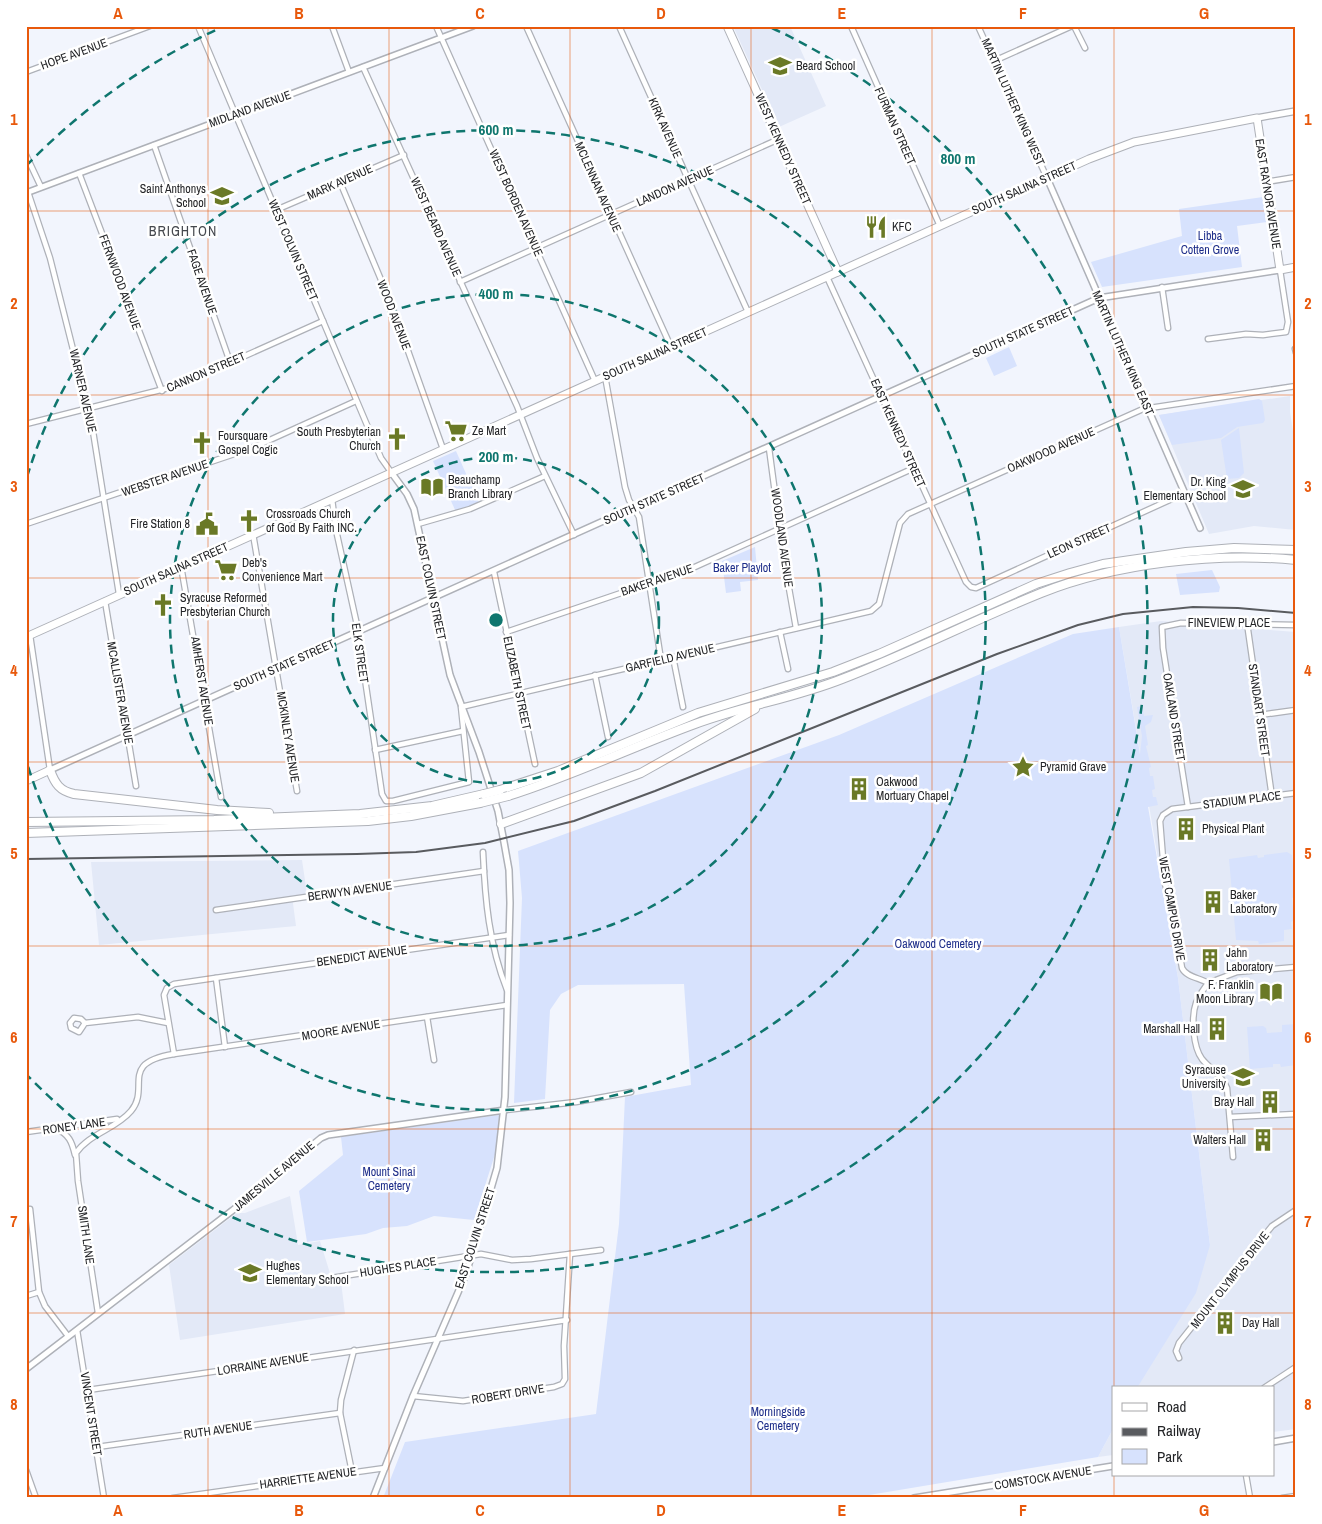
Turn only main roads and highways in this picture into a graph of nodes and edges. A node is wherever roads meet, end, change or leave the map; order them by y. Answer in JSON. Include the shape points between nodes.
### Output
{"nodes":[{"id":1,"x":727,"y":26,"type":"edge"},
{"id":2,"x":1296,"y":111,"type":"edge"},
{"id":3,"x":1257,"y":118,"type":"junction"},
{"id":4,"x":1296,"y":267,"type":"edge"},
{"id":5,"x":1280,"y":270,"type":"joint"},
{"id":6,"x":838,"y":272,"type":"junction"},
{"id":7,"x":1296,"y":550,"type":"edge"},
{"id":8,"x":1296,"y":560,"type":"edge"},
{"id":9,"x":28,"y":636,"type":"edge"},
{"id":10,"x":764,"y":703,"type":"junction"},
{"id":11,"x":50,"y":770,"type":"joint"},
{"id":12,"x":26,"y":781,"type":"edge"},
{"id":13,"x":311,"y":815,"type":"junction"},
{"id":14,"x":26,"y":822,"type":"edge"},
{"id":15,"x":501,"y":824,"type":"road end"},
{"id":16,"x":26,"y":833,"type":"edge"}],
"edges":[{"from":1,"to":6,"type":"main road","name":"WEST KENNEDY STREET"},
{"from":2,"to":3,"type":"main road","name":"SOUTH SALINA STREET"},
{"from":3,"to":5,"type":"main road","name":"EAST RAYNOR AVENUE"},
{"from":3,"to":6,"type":"main road","name":"SOUTH SALINA STREET","via":[[1134,142]]},
{"from":4,"to":5,"type":"main road","name":"SOUTH STATE STREET"},
{"from":6,"to":9,"type":"main road","name":"SOUTH SALINA STREET"},
{"from":7,"to":13,"type":"highway","bridge":true,"via":[[1234,548],[1103,564],[1044,582],[870,658],[698,713],[558,771],[500,790],[432,806],[388,812]]},
{"from":8,"to":10,"type":"highway","via":[[1236,558],[1189,561],[1108,573],[1043,592],[840,680]]},
{"from":10,"to":15,"type":"highway","via":[[641,773]]},
{"from":10,"to":16,"type":"highway","bridge":true,"via":[[696,724],[541,786],[480,803],[411,816],[368,821]]},
{"from":11,"to":12,"type":"main road","name":"SOUTH STATE STREET"},
{"from":11,"to":13,"type":"highway","via":[[59,787],[74,794],[217,810]]},
{"from":13,"to":14,"type":"highway","via":[[214,820]]}]}
